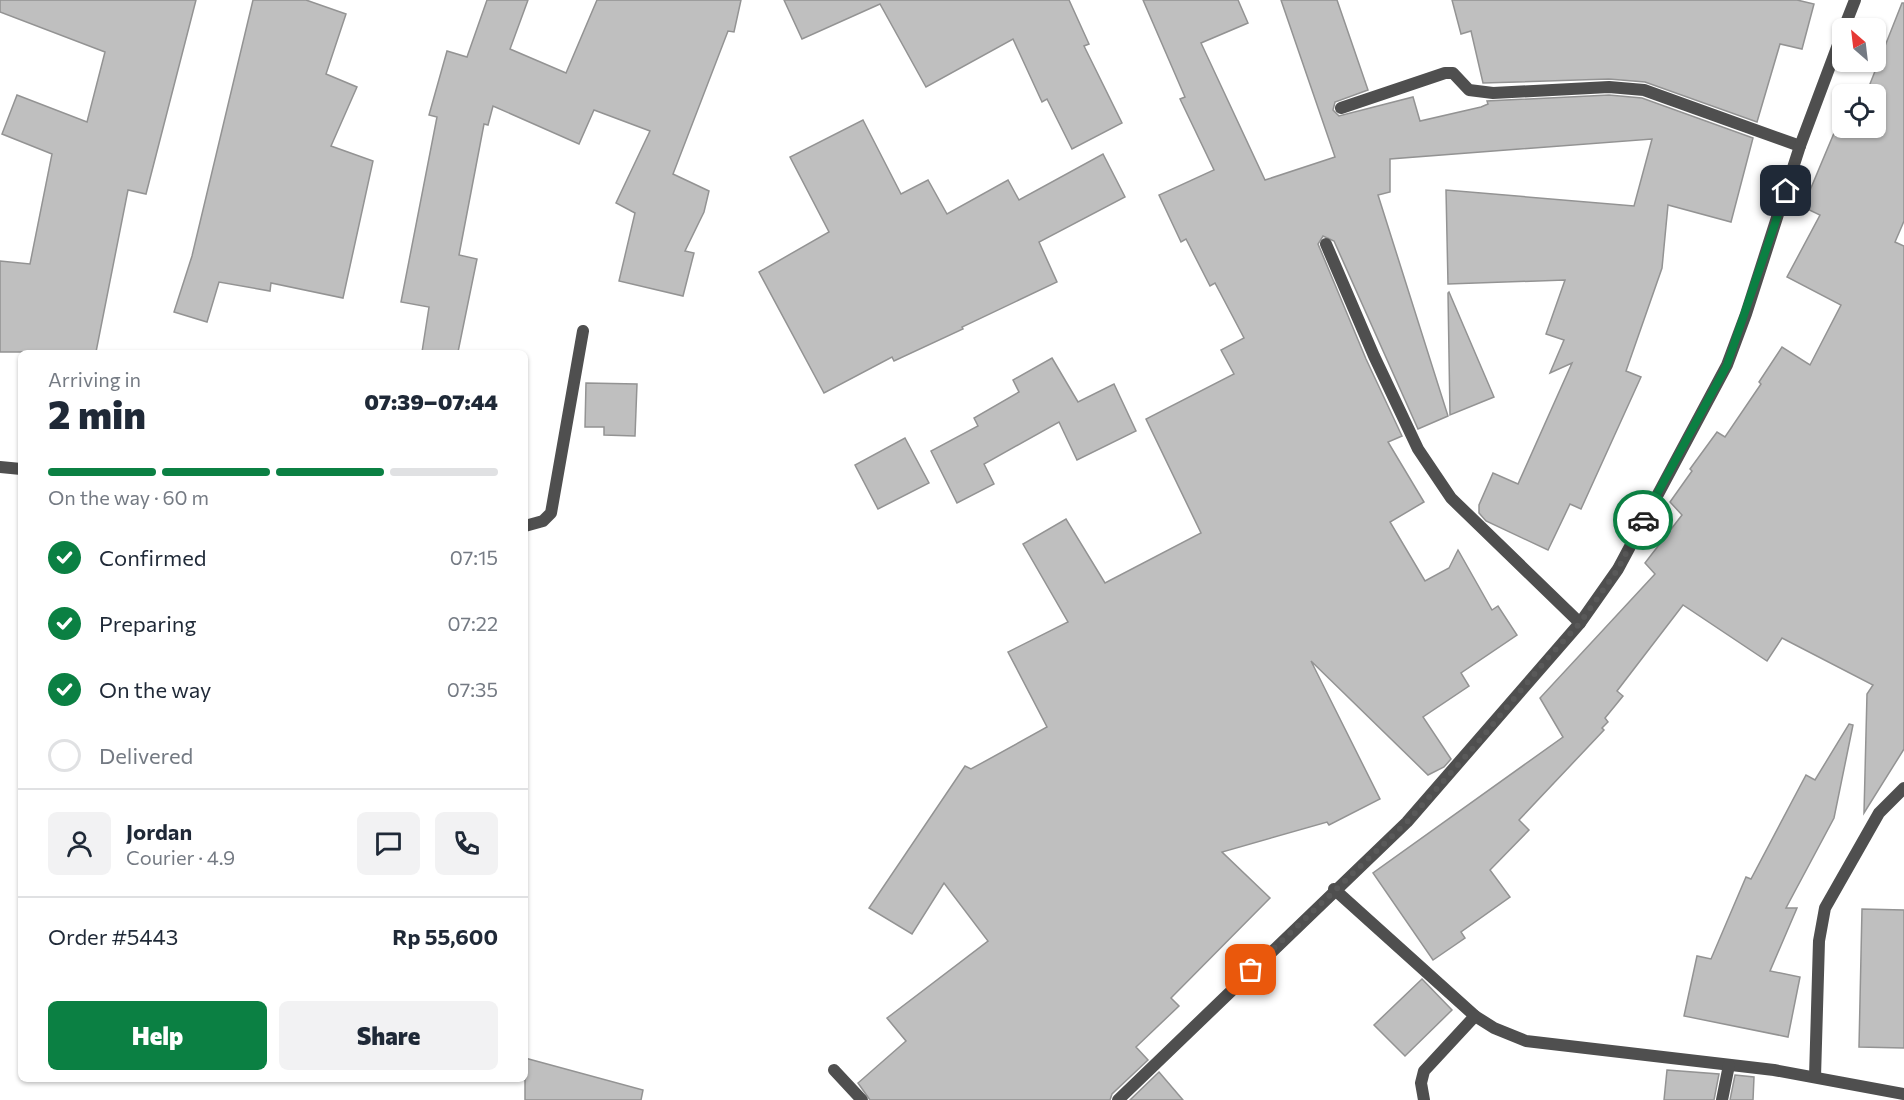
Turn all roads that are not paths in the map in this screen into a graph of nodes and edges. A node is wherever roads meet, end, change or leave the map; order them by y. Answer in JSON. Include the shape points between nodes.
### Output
{"nodes":[{"id":1,"x":1855,"y":0,"type":"edge"},
{"id":2,"x":1848,"y":18,"type":"edge"},
{"id":3,"x":1832,"y":61,"type":"edge"},
{"id":4,"x":1341,"y":108,"type":"dead end"},
{"id":5,"x":1800,"y":146,"type":"junction"},
{"id":6,"x":1326,"y":244,"type":"dead end"},
{"id":7,"x":583,"y":331,"type":"dead end"},
{"id":8,"x":0,"y":467,"type":"edge"},
{"id":9,"x":18,"y":469,"type":"edge"},
{"id":10,"x":528,"y":525,"type":"edge"},
{"id":11,"x":1580,"y":623,"type":"junction"},
{"id":12,"x":1904,"y":789,"type":"edge"},
{"id":13,"x":1334,"y":889,"type":"junction"},
{"id":14,"x":1475,"y":1016,"type":"junction"},
{"id":15,"x":1729,"y":1065,"type":"junction"},
{"id":16,"x":834,"y":1070,"type":"dead end"},
{"id":17,"x":1815,"y":1077,"type":"junction"},
{"id":18,"x":1904,"y":1094,"type":"edge"},
{"id":19,"x":862,"y":1100,"type":"edge"},
{"id":20,"x":1118,"y":1100,"type":"edge"},
{"id":21,"x":1424,"y":1100,"type":"edge"},
{"id":22,"x":1722,"y":1100,"type":"edge"}],
"edges":[{"from":1,"to":2,"type":"street"},
{"from":3,"to":5,"type":"street"},
{"from":4,"to":5,"type":"street","via":[[1453,73],[1469,90],[1493,93],[1609,87],[1644,90]]},
{"from":5,"to":11,"type":"street","via":[[1727,365],[1618,569]]},
{"from":6,"to":11,"type":"street","via":[[1418,448],[1451,498]]},
{"from":7,"to":10,"type":"street","via":[[551,513],[543,521]]},
{"from":8,"to":9,"type":"street"},
{"from":11,"to":13,"type":"street","via":[[1407,822]]},
{"from":12,"to":17,"type":"street","via":[[1879,813],[1825,908],[1819,941]]},
{"from":13,"to":14,"type":"street"},
{"from":13,"to":20,"type":"street"},
{"from":14,"to":15,"type":"street","via":[[1526,1041]]},
{"from":14,"to":21,"type":"street","via":[[1424,1071]]},
{"from":15,"to":17,"type":"street"},
{"from":15,"to":22,"type":"street"},
{"from":16,"to":19,"type":"street"},
{"from":17,"to":18,"type":"street"}]}
